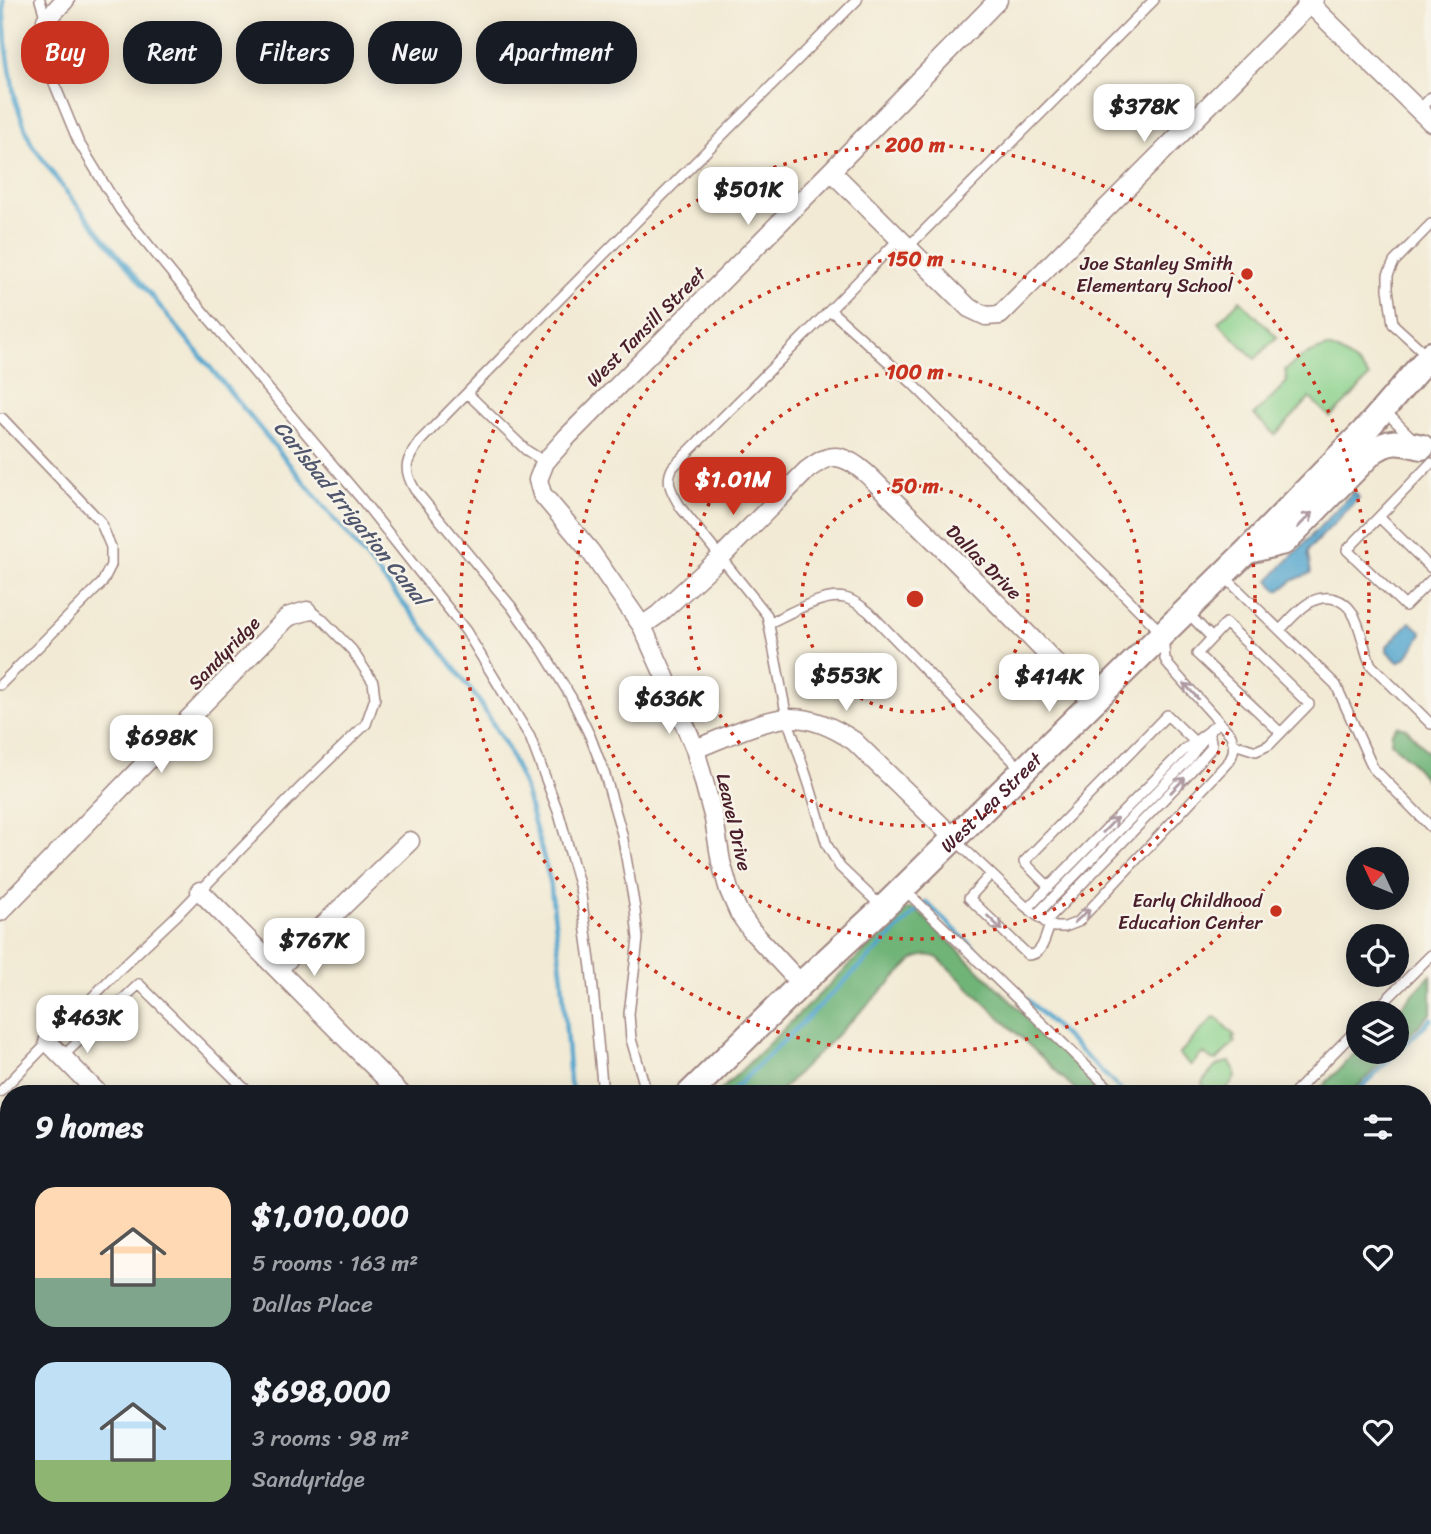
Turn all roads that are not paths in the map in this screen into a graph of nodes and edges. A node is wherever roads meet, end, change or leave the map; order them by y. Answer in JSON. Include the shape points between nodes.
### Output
{"nodes":[{"id":1,"x":40,"y":0,"type":"edge"},
{"id":2,"x":65,"y":0,"type":"edge"},
{"id":3,"x":857,"y":0,"type":"edge"},
{"id":4,"x":998,"y":0,"type":"edge"},
{"id":5,"x":1154,"y":0,"type":"edge"},
{"id":6,"x":1310,"y":1,"type":"edge"},
{"id":7,"x":46,"y":20,"type":"junction"},
{"id":8,"x":1427,"y":109,"type":"edge"},
{"id":9,"x":831,"y":171,"type":"junction"},
{"id":10,"x":1431,"y":224,"type":"edge"},
{"id":11,"x":904,"y":243,"type":"junction"},
{"id":12,"x":830,"y":310,"type":"junction"},
{"id":13,"x":1430,"y":355,"type":"edge"},
{"id":14,"x":467,"y":393,"type":"junction"},
{"id":15,"x":1384,"y":410,"type":"junction"},
{"id":16,"x":2,"y":418,"type":"dead end"},
{"id":17,"x":1428,"y":455,"type":"edge"},
{"id":18,"x":545,"y":462,"type":"junction"},
{"id":19,"x":538,"y":480,"type":"joint"},
{"id":20,"x":1379,"y":517,"type":"junction"},
{"id":21,"x":1247,"y":551,"type":"junction"},
{"id":22,"x":720,"y":558,"type":"junction"},
{"id":23,"x":1431,"y":568,"type":"edge"},
{"id":24,"x":1223,"y":575,"type":"junction"},
{"id":25,"x":1431,"y":580,"type":"edge"},
{"id":26,"x":307,"y":611,"type":"joint"},
{"id":27,"x":1186,"y":611,"type":"junction"},
{"id":28,"x":769,"y":623,"type":"junction"},
{"id":29,"x":642,"y":626,"type":"junction"},
{"id":30,"x":1280,"y":630,"type":"junction"},
{"id":31,"x":1163,"y":634,"type":"junction"},
{"id":32,"x":1212,"y":638,"type":"junction"},
{"id":33,"x":0,"y":685,"type":"edge"},
{"id":34,"x":1094,"y":702,"type":"junction"},
{"id":35,"x":787,"y":718,"type":"junction"},
{"id":36,"x":1219,"y":721,"type":"junction"},
{"id":37,"x":1431,"y":724,"type":"edge"},
{"id":38,"x":1209,"y":731,"type":"junction"},
{"id":39,"x":1281,"y":733,"type":"junction"},
{"id":40,"x":1194,"y":741,"type":"junction"},
{"id":41,"x":1234,"y":744,"type":"junction"},
{"id":42,"x":695,"y":749,"type":"junction"},
{"id":43,"x":1023,"y":770,"type":"junction"},
{"id":44,"x":1431,"y":827,"type":"edge"},
{"id":45,"x":954,"y":838,"type":"junction"},
{"id":46,"x":410,"y":841,"type":"dead end"},
{"id":47,"x":991,"y":874,"type":"junction"},
{"id":48,"x":1049,"y":887,"type":"junction"},
{"id":49,"x":903,"y":888,"type":"junction"},
{"id":50,"x":200,"y":891,"type":"junction"},
{"id":51,"x":883,"y":908,"type":"junction"},
{"id":52,"x":0,"y":912,"type":"edge"},
{"id":53,"x":1032,"y":912,"type":"junction"},
{"id":54,"x":1048,"y":923,"type":"junction"},
{"id":55,"x":1431,"y":955,"type":"edge"},
{"id":56,"x":278,"y":969,"type":"junction"},
{"id":57,"x":801,"y":984,"type":"junction"},
{"id":58,"x":1385,"y":1001,"type":"edge"},
{"id":59,"x":1346,"y":1040,"type":"edge"},
{"id":60,"x":48,"y":1042,"type":"junction"},
{"id":61,"x":62,"y":1057,"type":"junction"},
{"id":62,"x":7,"y":1085,"type":"edge"},
{"id":63,"x":90,"y":1085,"type":"edge"},
{"id":64,"x":241,"y":1085,"type":"edge"},
{"id":65,"x":392,"y":1085,"type":"edge"},
{"id":66,"x":602,"y":1085,"type":"edge"},
{"id":67,"x":644,"y":1085,"type":"edge"},
{"id":68,"x":698,"y":1085,"type":"edge"},
{"id":69,"x":1106,"y":1085,"type":"edge"},
{"id":70,"x":1302,"y":1085,"type":"edge"}],
"edges":[{"from":1,"to":7,"type":"lane"},
{"from":2,"to":7,"type":"street"},
{"from":3,"to":14,"type":"lane"},
{"from":4,"to":9,"type":"street","name":"West Tansill Street"},
{"from":5,"to":11,"type":"lane"},
{"from":6,"to":8,"type":"street"},
{"from":6,"to":11,"type":"street","via":[[1000,315],[986,316],[969,308]]},
{"from":7,"to":66,"type":"lane","via":[[52,78],[78,141],[120,210],[466,631],[530,737],[580,888]]},
{"from":9,"to":11,"type":"street"},
{"from":9,"to":18,"type":"street","name":"West Tansill Street"},
{"from":10,"to":13,"type":"lane","via":[[1394,261],[1388,275],[1393,324]]},
{"from":11,"to":12,"type":"lane"},
{"from":12,"to":22,"type":"lane","via":[[670,472],[668,481],[681,508]]},
{"from":12,"to":31,"type":"lane","via":[[913,384]]},
{"from":13,"to":15,"type":"main road","name":"West Lea Street"},
{"from":14,"to":18,"type":"lane","via":[[526,450]]},
{"from":14,"to":67,"type":"lane","via":[[420,441],[407,459],[406,471],[419,496],[543,651],[590,736],[622,834],[635,909],[638,939],[629,1014]]},
{"from":15,"to":17,"type":"lane"},
{"from":15,"to":21,"type":"main road","name":"West Lea Street"},
{"from":16,"to":33,"type":"lane","via":[[100,522],[111,547],[111,565],[102,583]]},
{"from":17,"to":20,"type":"lane"},
{"from":21,"to":17,"type":"main road","one_way":true,"via":[[1284,542],[1379,447],[1402,442]]},
{"from":18,"to":19,"type":"street","name":"West Tansill Street"},
{"from":19,"to":29,"type":"street","name":"Leavel Drive","via":[[542,494],[590,551]]},
{"from":20,"to":23,"type":"lane"},
{"from":20,"to":25,"type":"lane","via":[[1347,550],[1405,606]]},
{"from":21,"to":24,"type":"main road","name":"West Lea Street"},
{"from":22,"to":28,"type":"lane","via":[[763,609]]},
{"from":22,"to":29,"type":"street"},
{"from":22,"to":34,"type":"street","name":"Dallas Drive","via":[[807,470],[826,458],[840,458],[860,470],[904,511]]},
{"from":24,"to":27,"type":"main road","name":"West Lea Street"},
{"from":24,"to":30,"type":"lane"},
{"from":26,"to":50,"type":"lane","via":[[321,618],[368,672],[376,693],[371,714]]},
{"from":26,"to":52,"type":"street","name":"Sandyridge","via":[[286,619]]},
{"from":27,"to":31,"type":"main road","name":"West Lea Street"},
{"from":27,"to":32,"type":"lane"},
{"from":28,"to":35,"type":"lane"},
{"from":28,"to":43,"type":"lane","via":[[819,600],[838,597],[857,603]]},
{"from":29,"to":42,"type":"street","name":"Leavel Drive"},
{"from":30,"to":37,"type":"lane","via":[[1318,598],[1346,604],[1371,665]]},
{"from":30,"to":44,"type":"lane","via":[[1336,685],[1373,768]]},
{"from":31,"to":34,"type":"main road","name":"West Lea Street"},
{"from":36,"to":31,"type":"lane","one_way":true,"via":[[1168,666]]},
{"from":32,"to":39,"type":"lane","via":[[1197,654]]},
{"from":32,"to":39,"type":"lane","via":[[1226,624],[1309,704]]},
{"from":34,"to":43,"type":"main road","name":"West Lea Street"},
{"from":35,"to":42,"type":"street"},
{"from":35,"to":45,"type":"street","via":[[819,723],[854,741]]},
{"from":35,"to":51,"type":"lane","via":[[832,855]]},
{"from":36,"to":38,"type":"lane"},
{"from":36,"to":41,"type":"lane"},
{"from":38,"to":40,"type":"lane"},
{"from":38,"to":53,"type":"lane","via":[[1188,760]]},
{"from":54,"to":38,"type":"lane","one_way":true,"via":[[1212,747]]},
{"from":39,"to":41,"type":"lane","via":[[1256,751]]},
{"from":48,"to":40,"type":"lane","one_way":true},
{"from":40,"to":48,"type":"lane","via":[[1167,715],[1024,863]]},
{"from":54,"to":41,"type":"lane","one_way":true,"via":[[1065,927],[1078,922],[1230,760]]},
{"from":42,"to":57,"type":"street","name":"Leavel Drive","via":[[721,862],[739,913]]},
{"from":43,"to":45,"type":"main road","name":"West Lea Street"},
{"from":45,"to":47,"type":"lane"},
{"from":45,"to":49,"type":"main road","name":"West Lea Street"},
{"from":46,"to":56,"type":"street"},
{"from":47,"to":53,"type":"lane"},
{"from":47,"to":54,"type":"lane","one_way":true,"via":[[969,898],[1028,955],[1040,952]]},
{"from":48,"to":53,"type":"lane"},
{"from":49,"to":51,"type":"main road","name":"West Lea Street"},
{"from":49,"to":69,"type":"lane"},
{"from":50,"to":56,"type":"street"},
{"from":50,"to":60,"type":"lane"},
{"from":51,"to":57,"type":"main road","name":"West Lea Street"},
{"from":53,"to":54,"type":"lane"},
{"from":55,"to":58,"type":"lane"},
{"from":56,"to":65,"type":"street"},
{"from":57,"to":68,"type":"main road","name":"West Lea Street"},
{"from":59,"to":70,"type":"lane"},
{"from":60,"to":61,"type":"street"},
{"from":60,"to":62,"type":"lane"},
{"from":61,"to":63,"type":"street"},
{"from":61,"to":64,"type":"lane","via":[[139,984]]}]}
